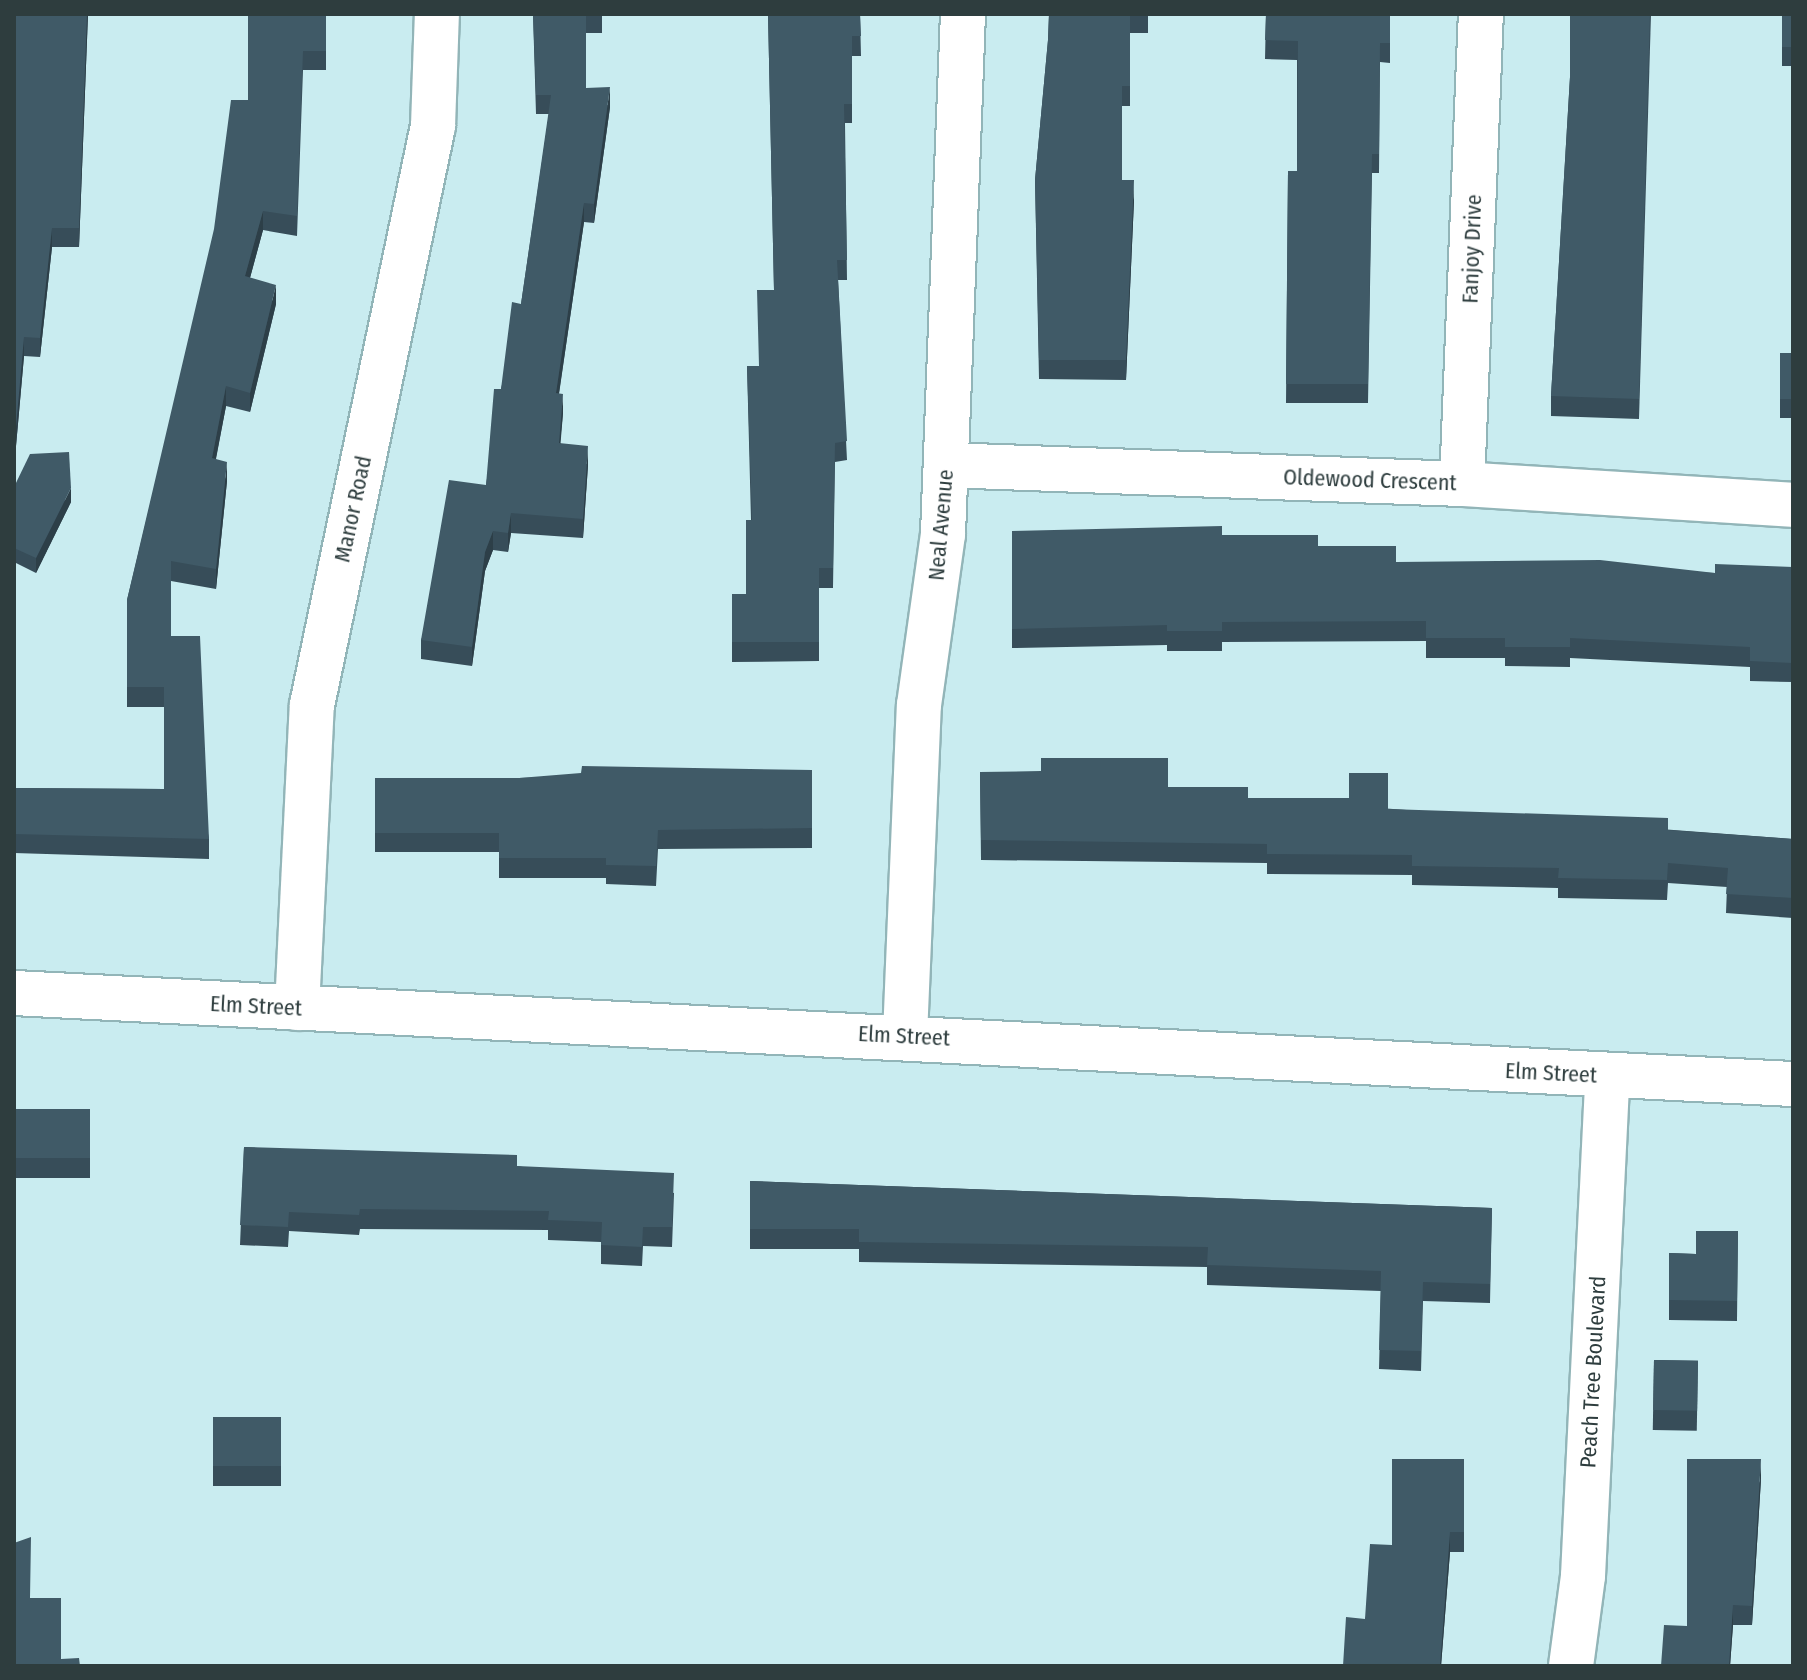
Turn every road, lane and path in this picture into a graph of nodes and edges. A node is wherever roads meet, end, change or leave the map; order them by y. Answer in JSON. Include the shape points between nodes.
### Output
{"nodes":[{"id":1,"x":437,"y":14,"type":"edge"},
{"id":2,"x":963,"y":14,"type":"edge"},
{"id":3,"x":1481,"y":14,"type":"edge"},
{"id":4,"x":946,"y":465,"type":"junction"},
{"id":5,"x":1462,"y":484,"type":"junction"},
{"id":6,"x":1793,"y":505,"type":"edge"},
{"id":7,"x":14,"y":993,"type":"edge"},
{"id":8,"x":297,"y":1008,"type":"junction"},
{"id":9,"x":905,"y":1036,"type":"junction"},
{"id":10,"x":1607,"y":1077,"type":"junction"},
{"id":11,"x":1793,"y":1084,"type":"edge"},
{"id":12,"x":1571,"y":1666,"type":"edge"}],
"edges":[{"from":1,"to":8,"type":"street","name":"Manor Road","via":[[433,126],[312,705]]},
{"from":2,"to":4,"type":"street","name":"Neal Avenue"},
{"from":3,"to":5,"type":"street","name":"Fanjoy Drive"},
{"from":4,"to":5,"type":"street","name":"Oldewood Crescent"},
{"from":4,"to":9,"type":"street","name":"Neal Avenue","via":[[919,705]]},
{"from":5,"to":6,"type":"street","name":"Oldewood Crescent"},
{"from":7,"to":8,"type":"street","name":"Elm Street"},
{"from":8,"to":9,"type":"street","name":"Elm Street"},
{"from":9,"to":10,"type":"street","name":"Elm Street"},
{"from":10,"to":11,"type":"street","name":"Elm Street"},
{"from":10,"to":12,"type":"street","name":"Peach Tree Boulevard","via":[[1583,1576]]}]}
